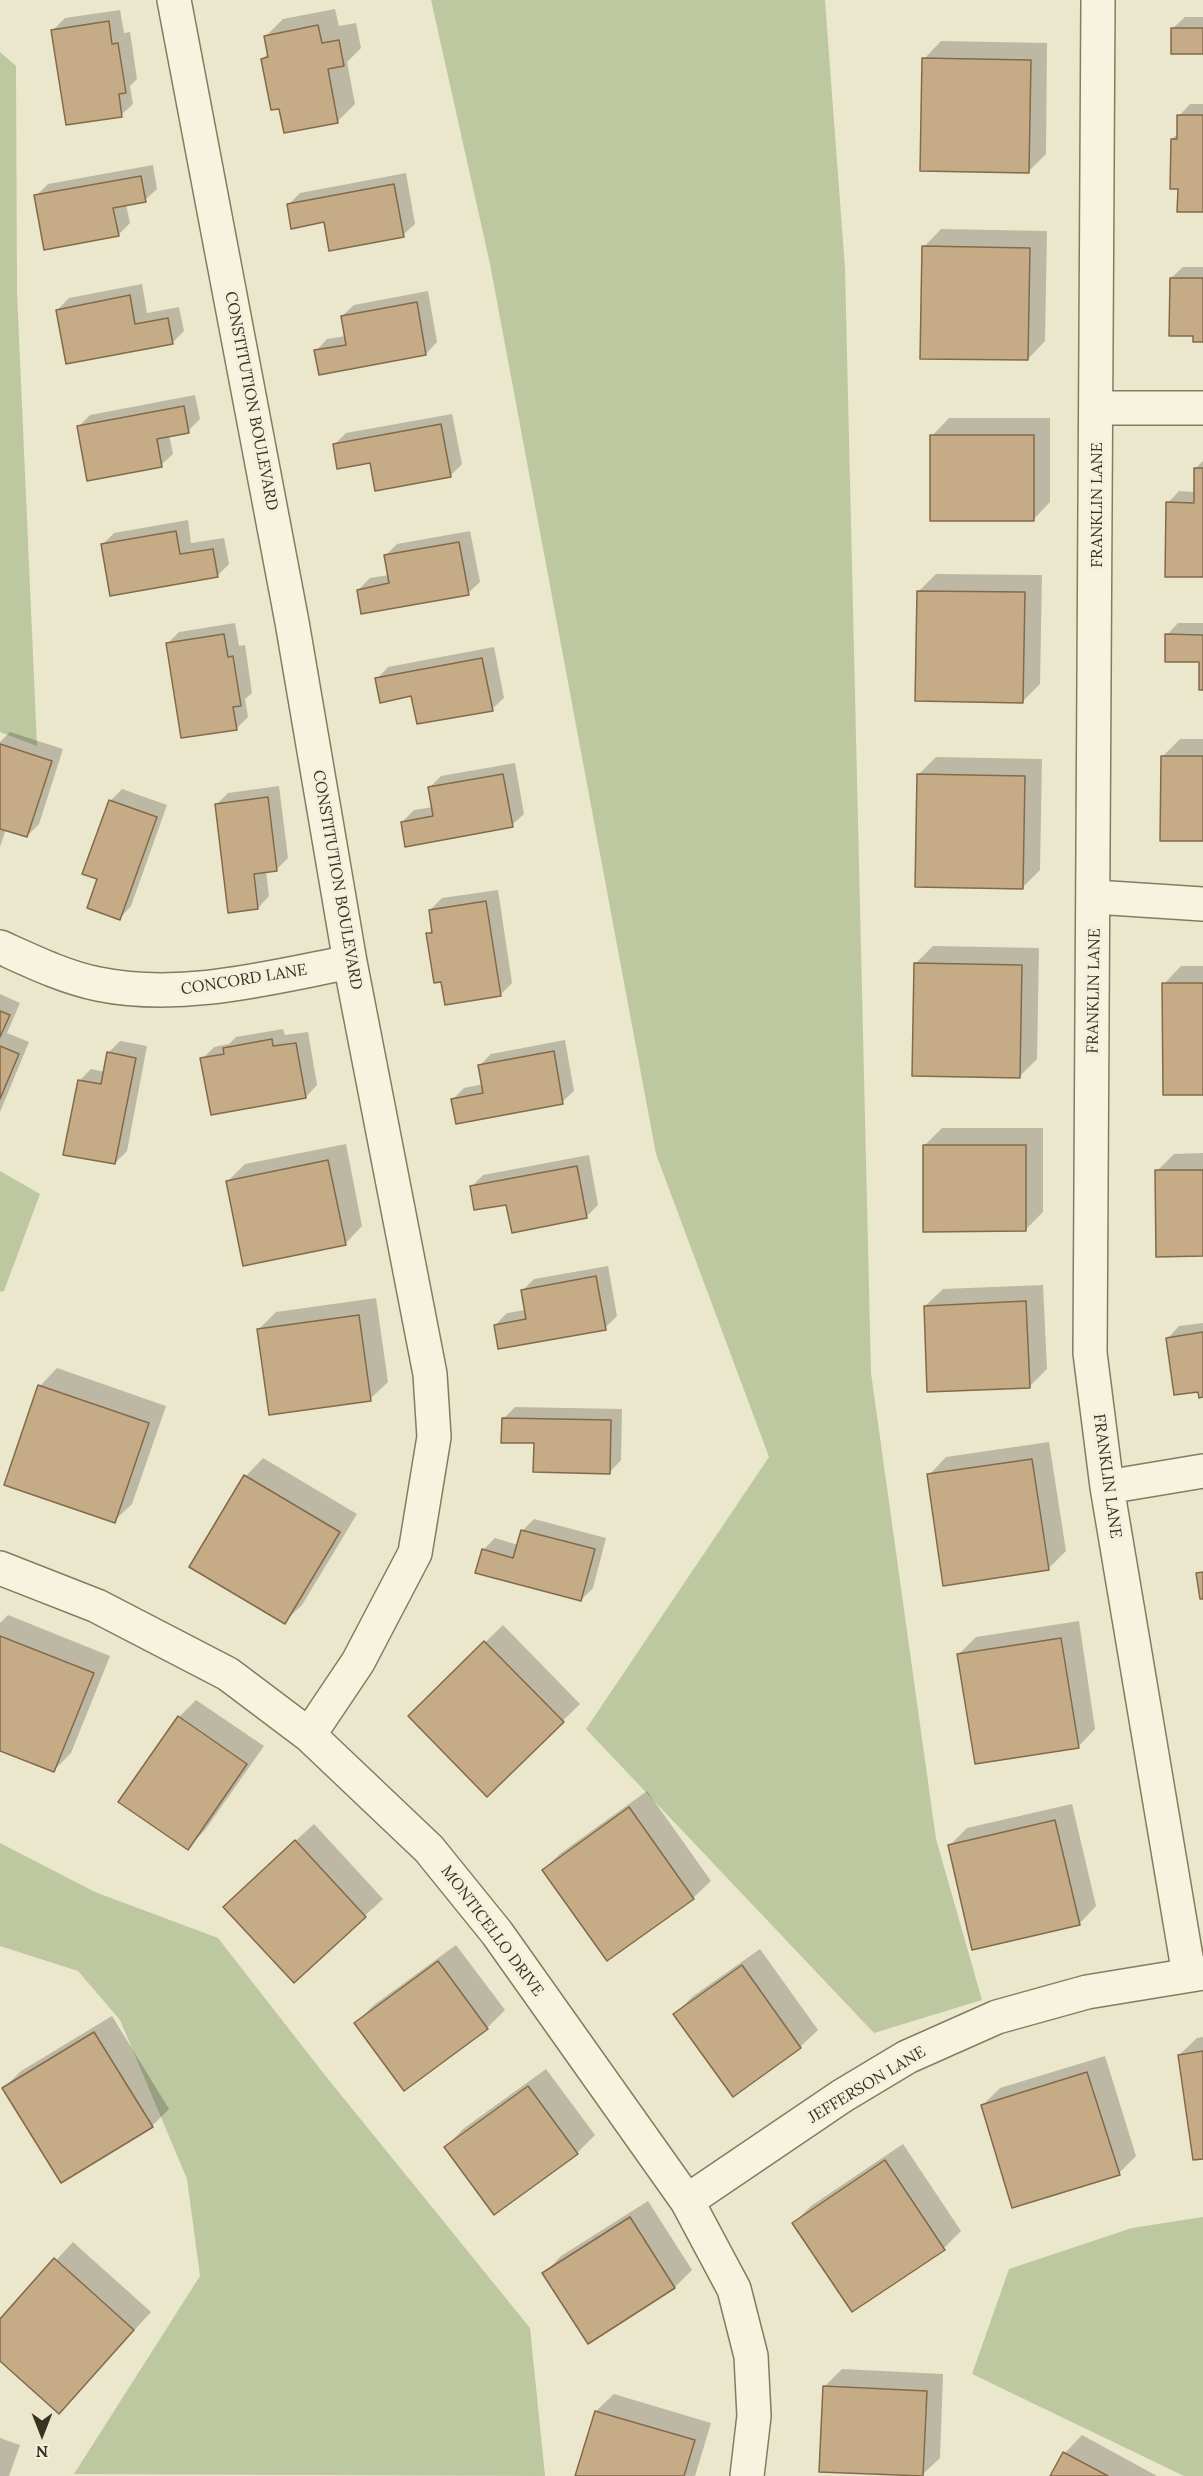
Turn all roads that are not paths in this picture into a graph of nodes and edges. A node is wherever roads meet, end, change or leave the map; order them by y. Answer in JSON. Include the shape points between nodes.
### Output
{"nodes":[{"id":1,"x":174,"y":0,"type":"edge"},
{"id":2,"x":1098,"y":0,"type":"edge"},
{"id":3,"x":1098,"y":408,"type":"junction"},
{"id":4,"x":1203,"y":408,"type":"edge"},
{"id":5,"x":1095,"y":897,"type":"junction"},
{"id":6,"x":1203,"y":904,"type":"edge"},
{"id":7,"x":0,"y":947,"type":"edge"},
{"id":8,"x":350,"y":962,"type":"junction"},
{"id":9,"x":1203,"y":1471,"type":"edge"},
{"id":10,"x":1107,"y":1487,"type":"junction"},
{"id":11,"x":0,"y":1568,"type":"edge"},
{"id":12,"x":309,"y":1735,"type":"junction"},
{"id":13,"x":1196,"y":1974,"type":"edge"},
{"id":14,"x":687,"y":2201,"type":"junction"},
{"id":15,"x":747,"y":2476,"type":"edge"}],
"edges":[{"from":1,"to":8,"type":"street","name":"CONSTITUTION BOULEVARD","via":[[292,622]]},
{"from":2,"to":3,"type":"street","name":"FRANKLIN LANE"},
{"from":3,"to":4,"type":"street"},
{"from":3,"to":5,"type":"street","name":"FRANKLIN LANE"},
{"from":5,"to":6,"type":"street"},
{"from":5,"to":10,"type":"street","name":"FRANKLIN LANE","via":[[1090,1353]]},
{"from":7,"to":8,"type":"street","name":"CONCORD LANE","via":[[98,984],[175,991],[234,985]]},
{"from":8,"to":12,"type":"street","name":"CONSTITUTION BOULEVARD","via":[[430,1374],[434,1437],[415,1553],[358,1662]]},
{"from":9,"to":10,"type":"street"},
{"from":10,"to":13,"type":"street","name":"FRANKLIN LANE"},
{"from":11,"to":12,"type":"street","name":"MONTICELLO DRIVE","via":[[97,1606],[228,1674]]},
{"from":12,"to":14,"type":"street","name":"MONTICELLO DRIVE","via":[[429,1848],[497,1933]]},
{"from":13,"to":14,"type":"street","name":"JEFFERSON LANE","via":[[1087,1992],[997,2017],[907,2057]]},
{"from":14,"to":15,"type":"street","name":"MONTICELLO DRIVE","via":[[734,2289],[751,2356],[754,2415]]}]}
